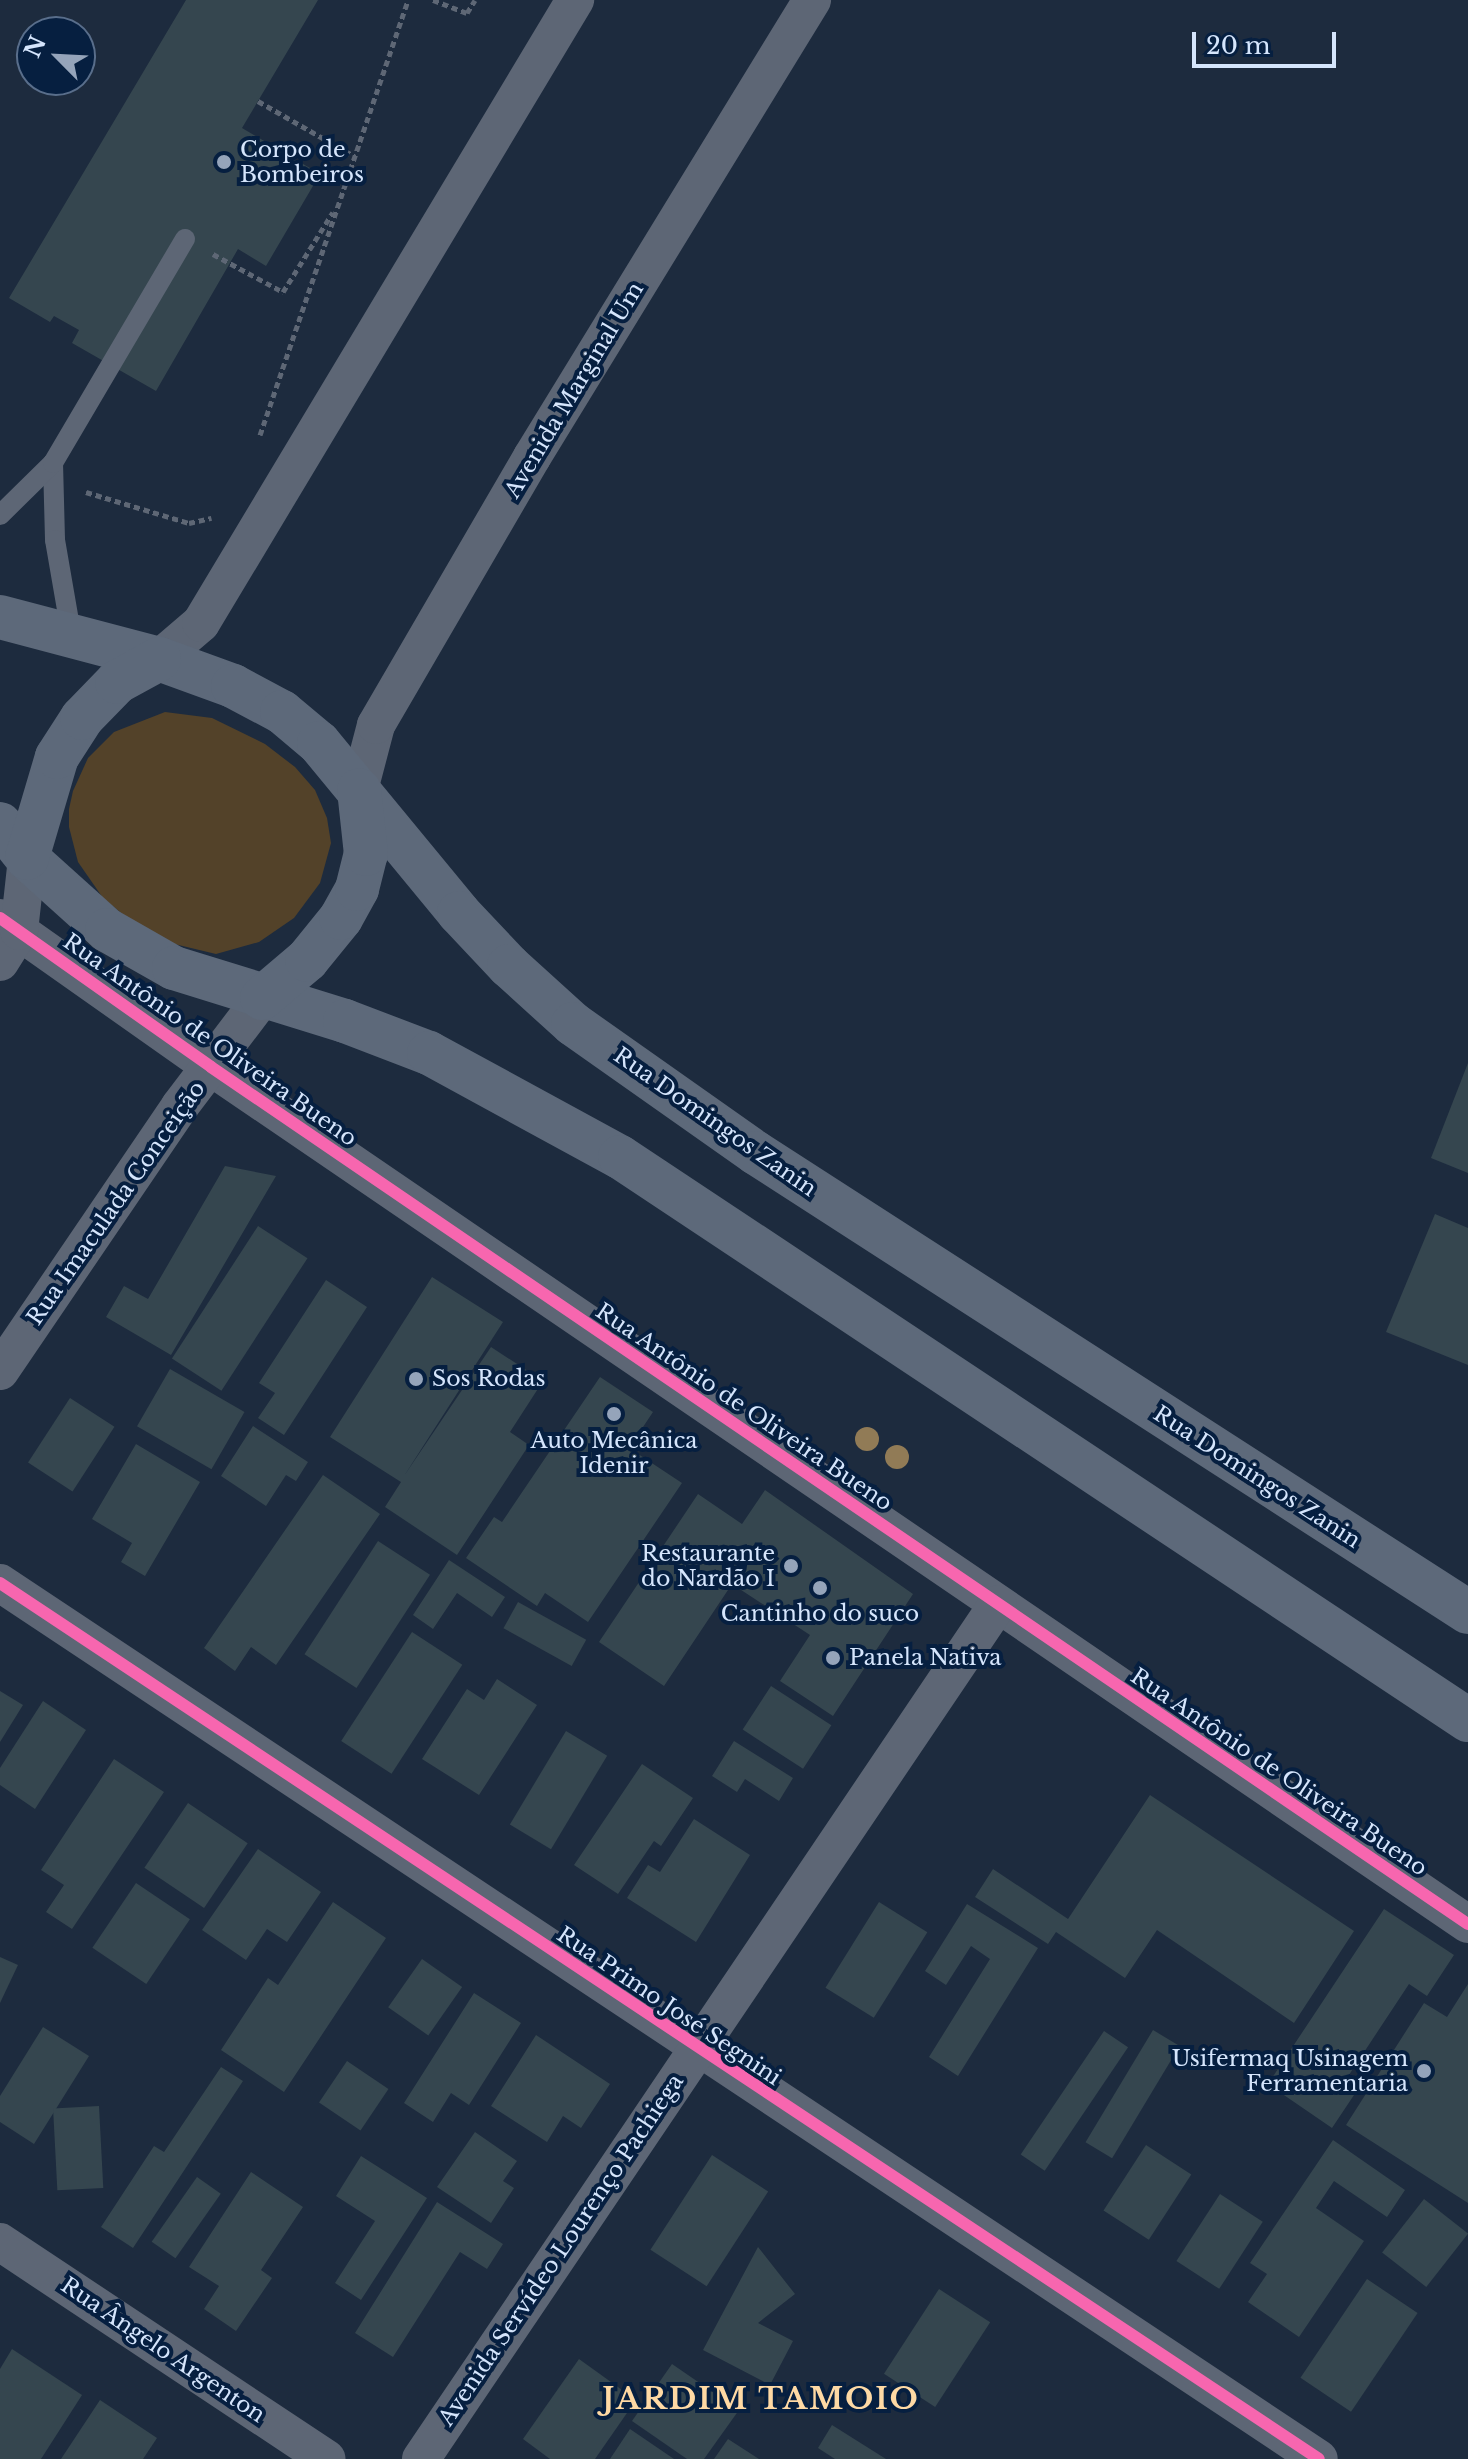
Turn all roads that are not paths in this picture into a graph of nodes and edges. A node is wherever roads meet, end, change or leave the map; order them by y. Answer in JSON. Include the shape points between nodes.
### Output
{"nodes":[{"id":1,"x":575,"y":0,"type":"edge"},
{"id":2,"x":812,"y":0,"type":"edge"},
{"id":3,"x":185,"y":239,"type":"dead end"},
{"id":4,"x":52,"y":472,"type":"junction"},
{"id":5,"x":0,"y":515,"type":"edge"},
{"id":6,"x":0,"y":617,"type":"edge"},
{"id":7,"x":72,"y":638,"type":"junction"},
{"id":8,"x":159,"y":659,"type":"junction"},
{"id":9,"x":359,"y":790,"type":"junction"},
{"id":10,"x":0,"y":824,"type":"edge"},
{"id":11,"x":27,"y":858,"type":"junction"},
{"id":12,"x":6,"y":937,"type":"edge"},
{"id":13,"x":262,"y":998,"type":"junction"},
{"id":14,"x":211,"y":1067,"type":"junction"},
{"id":15,"x":0,"y":1371,"type":"edge"},
{"id":16,"x":0,"y":1583,"type":"edge"},
{"id":17,"x":998,"y":1604,"type":"junction"},
{"id":18,"x":1468,"y":1612,"type":"edge"},
{"id":19,"x":1468,"y":1720,"type":"edge"},
{"id":20,"x":1468,"y":1924,"type":"edge"},
{"id":21,"x":696,"y":2049,"type":"junction"},
{"id":22,"x":0,"y":2242,"type":"edge"},
{"id":23,"x":326,"y":2459,"type":"edge"},
{"id":24,"x":421,"y":2459,"type":"edge"},
{"id":25,"x":1319,"y":2459,"type":"edge"}],
"edges":[{"from":1,"to":8,"type":"street","via":[[201,623]]},
{"from":2,"to":9,"type":"street","name":"Avenida Marginal Um","via":[[532,457],[376,725]]},
{"from":3,"to":4,"type":"lane"},
{"from":4,"to":5,"type":"lane"},
{"from":4,"to":7,"type":"lane","via":[[55,540]]},
{"from":6,"to":7,"type":"main road","name":"Rua Domingos Zanin"},
{"from":7,"to":8,"type":"main road","name":"Rua Domingos Zanin"},
{"from":8,"to":9,"type":"main road","name":"Rua Domingos Zanin","via":[[233,686],[282,712],[319,743]]},
{"from":8,"to":11,"type":"main road","via":[[117,682],[82,718],[57,757]]},
{"from":9,"to":13,"type":"main road","via":[[366,854],[357,889],[307,960]]},
{"from":9,"to":18,"type":"main road","name":"Rua Domingos Zanin","via":[[459,913],[573,1024],[756,1153]]},
{"from":10,"to":11,"type":"main road"},
{"from":11,"to":12,"type":"street"},
{"from":11,"to":13,"type":"main road","via":[[107,930],[174,968]]},
{"from":12,"to":14,"type":"street","name":"Rua Antônio de Oliveira Bueno"},
{"from":13,"to":14,"type":"street","name":"Rua Imaculada Conceição"},
{"from":13,"to":19,"type":"main road","via":[[345,1021],[429,1053],[620,1157]]},
{"from":14,"to":15,"type":"street","name":"Rua Imaculada Conceição"},
{"from":14,"to":17,"type":"street","name":"Rua Antônio de Oliveira Bueno"},
{"from":16,"to":21,"type":"street","name":"Rua Primo José Segnini"},
{"from":17,"to":20,"type":"street","name":"Rua Antônio de Oliveira Bueno"},
{"from":17,"to":21,"type":"street","name":"Avenida Servídeo Lourenço Pachiega"},
{"from":21,"to":24,"type":"street","name":"Avenida Servídeo Lourenço Pachiega"},
{"from":21,"to":25,"type":"street","name":"Rua Primo José Segnini"},
{"from":22,"to":23,"type":"street","name":"Rua Ângelo Argenton"}]}
